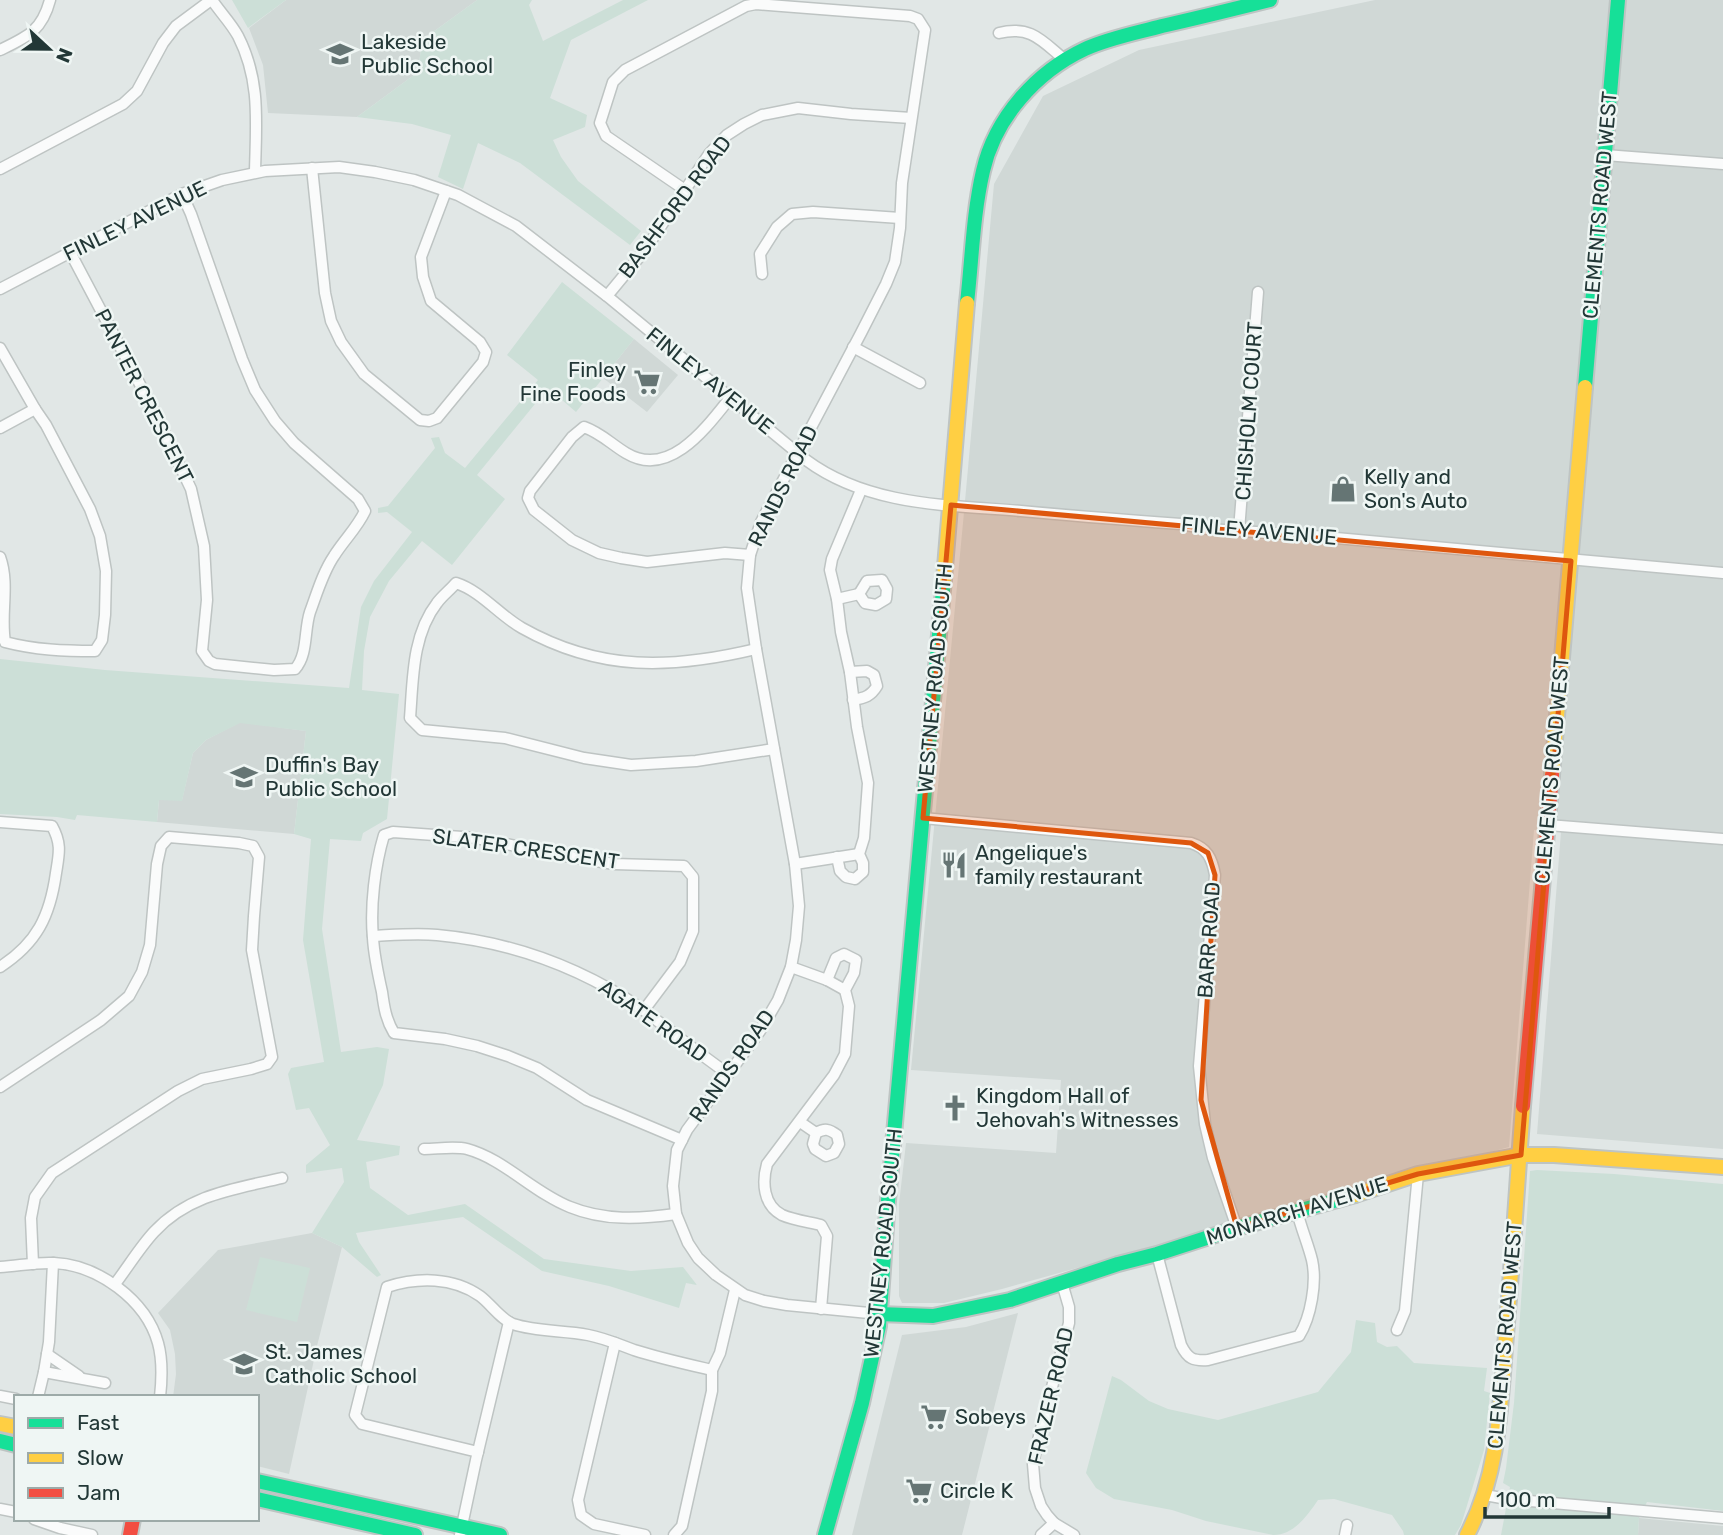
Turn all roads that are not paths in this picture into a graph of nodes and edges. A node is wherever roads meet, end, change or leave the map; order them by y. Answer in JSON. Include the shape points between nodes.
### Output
{"nodes":[{"id":1,"x":50,"y":0,"type":"edge"},
{"id":2,"x":211,"y":0,"type":"edge"},
{"id":3,"x":1270,"y":0,"type":"edge"},
{"id":4,"x":1618,"y":0,"type":"edge"},
{"id":5,"x":1239,"y":3,"type":"edge"},
{"id":6,"x":999,"y":33,"type":"dead end"},
{"id":7,"x":0,"y":50,"type":"edge"},
{"id":8,"x":1065,"y":60,"type":"junction"},
{"id":9,"x":911,"y":118,"type":"junction"},
{"id":10,"x":1605,"y":155,"type":"junction"},
{"id":11,"x":1723,"y":164,"type":"edge"},
{"id":12,"x":0,"y":169,"type":"edge"},
{"id":13,"x":312,"y":169,"type":"junction"},
{"id":14,"x":255,"y":172,"type":"junction"},
{"id":15,"x":685,"y":190,"type":"junction"},
{"id":16,"x":446,"y":191,"type":"junction"},
{"id":17,"x":182,"y":194,"type":"junction"},
{"id":18,"x":900,"y":218,"type":"junction"},
{"id":19,"x":70,"y":252,"type":"junction"},
{"id":20,"x":762,"y":274,"type":"dead end"},
{"id":21,"x":0,"y":289,"type":"edge"},
{"id":22,"x":1258,"y":292,"type":"dead end"},
{"id":23,"x":607,"y":296,"type":"junction"},
{"id":24,"x":853,"y":347,"type":"junction"},
{"id":25,"x":0,"y":348,"type":"edge"},
{"id":26,"x":920,"y":383,"type":"dead end"},
{"id":27,"x":730,"y":398,"type":"junction"},
{"id":28,"x":35,"y":409,"type":"junction"},
{"id":29,"x":0,"y":428,"type":"edge"},
{"id":30,"x":798,"y":452,"type":"junction"},
{"id":31,"x":861,"y":490,"type":"junction"},
{"id":32,"x":951,"y":505,"type":"junction"},
{"id":33,"x":1240,"y":530,"type":"junction"},
{"id":34,"x":750,"y":555,"type":"junction"},
{"id":35,"x":0,"y":557,"type":"edge"},
{"id":36,"x":1571,"y":561,"type":"junction"},
{"id":37,"x":1723,"y":573,"type":"edge"},
{"id":38,"x":859,"y":594,"type":"dead end"},
{"id":39,"x":837,"y":599,"type":"junction"},
{"id":40,"x":756,"y":649,"type":"junction"},
{"id":41,"x":849,"y":672,"type":"junction"},
{"id":42,"x":853,"y":700,"type":"junction"},
{"id":43,"x":774,"y":748,"type":"junction"},
{"id":44,"x":923,"y":818,"type":"junction"},
{"id":45,"x":0,"y":822,"type":"edge"},
{"id":46,"x":1548,"y":825,"type":"junction"},
{"id":47,"x":1723,"y":839,"type":"edge"},
{"id":48,"x":859,"y":854,"type":"junction"},
{"id":49,"x":837,"y":857,"type":"junction"},
{"id":50,"x":795,"y":864,"type":"junction"},
{"id":51,"x":373,"y":936,"type":"junction"},
{"id":52,"x":0,"y":967,"type":"edge"},
{"id":53,"x":791,"y":967,"type":"junction"},
{"id":54,"x":827,"y":980,"type":"junction"},
{"id":55,"x":845,"y":990,"type":"junction"},
{"id":56,"x":644,"y":1010,"type":"junction"},
{"id":57,"x":728,"y":1074,"type":"junction"},
{"id":58,"x":0,"y":1087,"type":"edge"},
{"id":59,"x":800,"y":1122,"type":"junction"},
{"id":60,"x":816,"y":1133,"type":"dead end"},
{"id":61,"x":682,"y":1140,"type":"junction"},
{"id":62,"x":424,"y":1149,"type":"dead end"},
{"id":63,"x":1521,"y":1155,"type":"junction"},
{"id":64,"x":1723,"y":1167,"type":"edge"},
{"id":65,"x":1418,"y":1174,"type":"junction"},
{"id":66,"x":282,"y":1178,"type":"dead end"},
{"id":67,"x":1297,"y":1211,"type":"junction"},
{"id":68,"x":676,"y":1214,"type":"junction"},
{"id":69,"x":1237,"y":1228,"type":"junction"},
{"id":70,"x":1157,"y":1254,"type":"junction"},
{"id":71,"x":53,"y":1263,"type":"junction"},
{"id":72,"x":33,"y":1264,"type":"junction"},
{"id":73,"x":0,"y":1267,"type":"edge"},
{"id":74,"x":1062,"y":1283,"type":"junction"},
{"id":75,"x":115,"y":1284,"type":"junction"},
{"id":76,"x":735,"y":1290,"type":"junction"},
{"id":77,"x":821,"y":1309,"type":"junction"},
{"id":78,"x":879,"y":1314,"type":"junction"},
{"id":79,"x":509,"y":1322,"type":"junction"},
{"id":80,"x":1397,"y":1330,"type":"dead end"},
{"id":81,"x":615,"y":1343,"type":"junction"},
{"id":82,"x":47,"y":1354,"type":"junction"},
{"id":83,"x":712,"y":1370,"type":"junction"},
{"id":84,"x":44,"y":1372,"type":"junction"},
{"id":85,"x":82,"y":1378,"type":"junction"},
{"id":86,"x":105,"y":1383,"type":"dead end"},
{"id":87,"x":38,"y":1395,"type":"edge"},
{"id":88,"x":160,"y":1395,"type":"edge"},
{"id":89,"x":478,"y":1452,"type":"junction"},
{"id":90,"x":259,"y":1481,"type":"edge"},
{"id":91,"x":1485,"y":1495,"type":"junction"},
{"id":92,"x":259,"y":1499,"type":"edge"},
{"id":93,"x":1723,"y":1518,"type":"edge"},
{"id":94,"x":40,"y":1521,"type":"edge"},
{"id":95,"x":1054,"y":1523,"type":"junction"},
{"id":96,"x":461,"y":1531,"type":"edge"},
{"id":97,"x":92,"y":1535,"type":"edge"},
{"id":98,"x":415,"y":1535,"type":"edge"},
{"id":99,"x":500,"y":1535,"type":"edge"},
{"id":100,"x":645,"y":1535,"type":"edge"},
{"id":101,"x":674,"y":1535,"type":"edge"},
{"id":102,"x":825,"y":1535,"type":"edge"},
{"id":103,"x":1041,"y":1535,"type":"edge"},
{"id":104,"x":1074,"y":1535,"type":"edge"},
{"id":105,"x":1467,"y":1535,"type":"edge"}],
"edges":[{"from":1,"to":7,"type":"street","via":[[41,25]]},
{"from":2,"to":12,"type":"street","via":[[176,26],[136,90],[122,104]]},
{"from":2,"to":14,"type":"street","via":[[237,34],[250,64],[257,105]]},
{"from":3,"to":5,"type":"street","name":"WESTNEY ROAD SOUTH"},
{"from":4,"to":10,"type":"street","name":"CLEMENTS ROAD WEST"},
{"from":5,"to":8,"type":"street","name":"WESTNEY ROAD SOUTH","via":[[1122,36]]},
{"from":6,"to":8,"type":"street","via":[[1013,29],[1030,32]]},
{"from":8,"to":32,"type":"street","name":"WESTNEY ROAD SOUTH","via":[[1021,97],[998,132],[984,169],[977,203]]},
{"from":9,"to":15,"type":"street","name":"BASHFORD ROAD","via":[[798,108],[762,115],[727,135]]},
{"from":9,"to":15,"type":"street","name":"RANDS ROAD","via":[[925,30],[918,19],[746,6],[625,70],[613,82],[600,123],[606,136]]},
{"from":9,"to":18,"type":"street","name":"RANDS ROAD"},
{"from":10,"to":11,"type":"street"},
{"from":10,"to":36,"type":"street","name":"CLEMENTS ROAD WEST"},
{"from":13,"to":14,"type":"street","name":"FINLEY AVENUE"},
{"from":13,"to":16,"type":"street","name":"FINLEY AVENUE","via":[[374,172]]},
{"from":13,"to":16,"type":"street","via":[[331,321],[364,374],[420,420],[429,421],[453,400],[486,352],[431,301],[423,277],[421,257]]},
{"from":14,"to":17,"type":"street","name":"FINLEY AVENUE"},
{"from":15,"to":23,"type":"street","name":"BASHFORD ROAD"},
{"from":16,"to":23,"type":"street","name":"FINLEY AVENUE","via":[[516,226]]},
{"from":17,"to":19,"type":"street","name":"FINLEY AVENUE"},
{"from":17,"to":19,"type":"street","name":"PANTER CRESCENT","via":[[256,390],[294,443],[358,499],[365,511],[332,557],[320,584],[301,663],[295,669],[215,664],[202,651],[207,600],[204,547],[191,489]]},
{"from":18,"to":20,"type":"street","via":[[792,214],[777,226],[760,254]]},
{"from":18,"to":24,"type":"street","name":"RANDS ROAD","via":[[895,261]]},
{"from":19,"to":21,"type":"street","name":"FINLEY AVENUE"},
{"from":22,"to":33,"type":"street","name":"CHISHOLM COURT"},
{"from":23,"to":27,"type":"street","name":"FINLEY AVENUE"},
{"from":24,"to":26,"type":"street"},
{"from":24,"to":30,"type":"street","name":"RANDS ROAD"},
{"from":25,"to":28,"type":"street"},
{"from":27,"to":30,"type":"street","name":"FINLEY AVENUE"},
{"from":27,"to":34,"type":"street","via":[[686,447],[664,458],[627,454],[584,427],[528,498],[534,510],[572,540],[599,553],[647,562],[725,553]]},
{"from":28,"to":29,"type":"street"},
{"from":28,"to":35,"type":"street","via":[[84,497],[100,536],[106,571],[105,615],[96,651],[5,642],[5,582]]},
{"from":30,"to":31,"type":"street","name":"FINLEY AVENUE","via":[[822,472]]},
{"from":30,"to":34,"type":"street","name":"RANDS ROAD","via":[[761,522]]},
{"from":31,"to":32,"type":"street","name":"FINLEY AVENUE"},
{"from":31,"to":39,"type":"street","via":[[832,559]]},
{"from":32,"to":33,"type":"street","name":"FINLEY AVENUE"},
{"from":32,"to":44,"type":"street","name":"WESTNEY ROAD SOUTH"},
{"from":33,"to":36,"type":"street","name":"FINLEY AVENUE"},
{"from":34,"to":40,"type":"street","name":"RANDS ROAD","via":[[747,588]]},
{"from":36,"to":37,"type":"street","name":"FINLEY AVENUE"},
{"from":36,"to":46,"type":"street","name":"CLEMENTS ROAD WEST"},
{"from":38,"to":39,"type":"street"},
{"from":39,"to":41,"type":"street"},
{"from":40,"to":43,"type":"street","name":"RANDS ROAD"},
{"from":40,"to":43,"type":"street","via":[[657,664],[598,659],[533,634],[456,583],[437,604],[419,642],[410,718],[422,730],[505,738],[631,765],[696,761]]},
{"from":41,"to":42,"type":"street"},
{"from":41,"to":42,"type":"street","via":[[867,671],[874,675],[877,686],[872,694]]},
{"from":42,"to":48,"type":"street","via":[[868,783]]},
{"from":43,"to":50,"type":"street","name":"RANDS ROAD"},
{"from":44,"to":69,"type":"street","name":"BARR ROAD","via":[[1191,843],[1208,853],[1215,875],[1199,1066],[1201,1100],[1213,1158]]},
{"from":44,"to":78,"type":"street","name":"WESTNEY ROAD SOUTH"},
{"from":45,"to":52,"type":"street","via":[[52,827],[59,839],[53,897],[41,926],[26,947]]},
{"from":46,"to":47,"type":"street"},
{"from":46,"to":63,"type":"street","name":"CLEMENTS ROAD WEST"},
{"from":48,"to":49,"type":"street"},
{"from":48,"to":49,"type":"street","via":[[863,872],[855,878],[840,871]]},
{"from":49,"to":50,"type":"street"},
{"from":50,"to":53,"type":"street","name":"RANDS ROAD","via":[[799,906]]},
{"from":51,"to":56,"type":"street","name":"AGATE ROAD","via":[[434,934],[521,950],[602,984]]},
{"from":51,"to":56,"type":"street","name":"SLATER CRESCENT","via":[[379,852],[384,835],[393,832],[476,838],[614,864],[684,866],[693,877],[693,931],[680,962]]},
{"from":51,"to":61,"type":"street","name":"SLATER CRESCENT","via":[[388,1023],[394,1034],[445,1039],[508,1056],[537,1068],[587,1100]]},
{"from":53,"to":54,"type":"street"},
{"from":53,"to":57,"type":"street","name":"RANDS ROAD","via":[[760,1031]]},
{"from":54,"to":55,"type":"street"},
{"from":54,"to":55,"type":"street","via":[[836,958],[844,954],[856,960]]},
{"from":55,"to":59,"type":"street","via":[[849,1006],[845,1054]]},
{"from":56,"to":57,"type":"street","name":"AGATE ROAD"},
{"from":57,"to":61,"type":"street","name":"RANDS ROAD"},
{"from":58,"to":72,"type":"street","via":[[102,1020],[129,996],[150,945],[156,864],[169,837],[253,846],[259,857],[253,950],[270,1062],[202,1079],[178,1091],[52,1173],[35,1198]]},
{"from":59,"to":60,"type":"street"},
{"from":59,"to":77,"type":"street","via":[[767,1164],[765,1187],[773,1208],[782,1215],[821,1225],[827,1236]]},
{"from":61,"to":68,"type":"street","name":"RANDS ROAD","via":[[673,1186]]},
{"from":62,"to":68,"type":"street","via":[[466,1149],[553,1199],[597,1216],[623,1219]]},
{"from":63,"to":64,"type":"street","name":"MONARCH AVENUE"},
{"from":63,"to":65,"type":"street","name":"MONARCH AVENUE"},
{"from":63,"to":91,"type":"street","name":"CLEMENTS ROAD WEST","via":[[1497,1441]]},
{"from":65,"to":67,"type":"street","name":"MONARCH AVENUE"},
{"from":65,"to":80,"type":"street","via":[[1405,1311]]},
{"from":66,"to":75,"type":"street","via":[[197,1200],[154,1232]]},
{"from":67,"to":69,"type":"street","name":"MONARCH AVENUE"},
{"from":67,"to":70,"type":"street","via":[[1314,1275],[1300,1336],[1208,1360],[1186,1355]]},
{"from":68,"to":76,"type":"street","name":"RANDS ROAD","via":[[698,1258]]},
{"from":69,"to":70,"type":"street","name":"MONARCH AVENUE"},
{"from":70,"to":74,"type":"street","name":"MONARCH AVENUE"},
{"from":71,"to":72,"type":"street"},
{"from":71,"to":75,"type":"street","via":[[92,1272]]},
{"from":71,"to":82,"type":"street"},
{"from":72,"to":73,"type":"street"},
{"from":74,"to":78,"type":"street","name":"MONARCH AVENUE","via":[[1010,1300],[933,1316]]},
{"from":74,"to":95,"type":"street","name":"FRAZER ROAD","via":[[1069,1323],[1033,1464],[1035,1488]]},
{"from":75,"to":88,"type":"street","via":[[134,1303],[157,1339],[163,1369]]},
{"from":76,"to":77,"type":"street","name":"RANDS ROAD","via":[[764,1301]]},
{"from":76,"to":83,"type":"street"},
{"from":77,"to":78,"type":"street","name":"RANDS ROAD"},
{"from":78,"to":102,"type":"street","name":"WESTNEY ROAD SOUTH","via":[[870,1371]]},
{"from":79,"to":81,"type":"street"},
{"from":79,"to":89,"type":"street"},
{"from":79,"to":89,"type":"street","via":[[461,1285],[443,1280],[387,1287],[355,1415],[362,1424]]},
{"from":81,"to":83,"type":"street"},
{"from":81,"to":100,"type":"street","via":[[578,1500],[581,1515],[594,1524]]},
{"from":82,"to":84,"type":"street"},
{"from":82,"to":85,"type":"street"},
{"from":83,"to":101,"type":"street","via":[[712,1391],[682,1526]]},
{"from":84,"to":85,"type":"street"},
{"from":84,"to":87,"type":"street"},
{"from":85,"to":86,"type":"street"},
{"from":89,"to":96,"type":"street"},
{"from":90,"to":96,"type":"street"},
{"from":91,"to":93,"type":"street"},
{"from":91,"to":105,"type":"street","name":"CLEMENTS ROAD WEST"},
{"from":92,"to":98,"type":"street"},
{"from":94,"to":97,"type":"street"},
{"from":95,"to":103,"type":"street"},
{"from":95,"to":104,"type":"street","name":"FRAZER ROAD"},
{"from":96,"to":99,"type":"street"}]}
